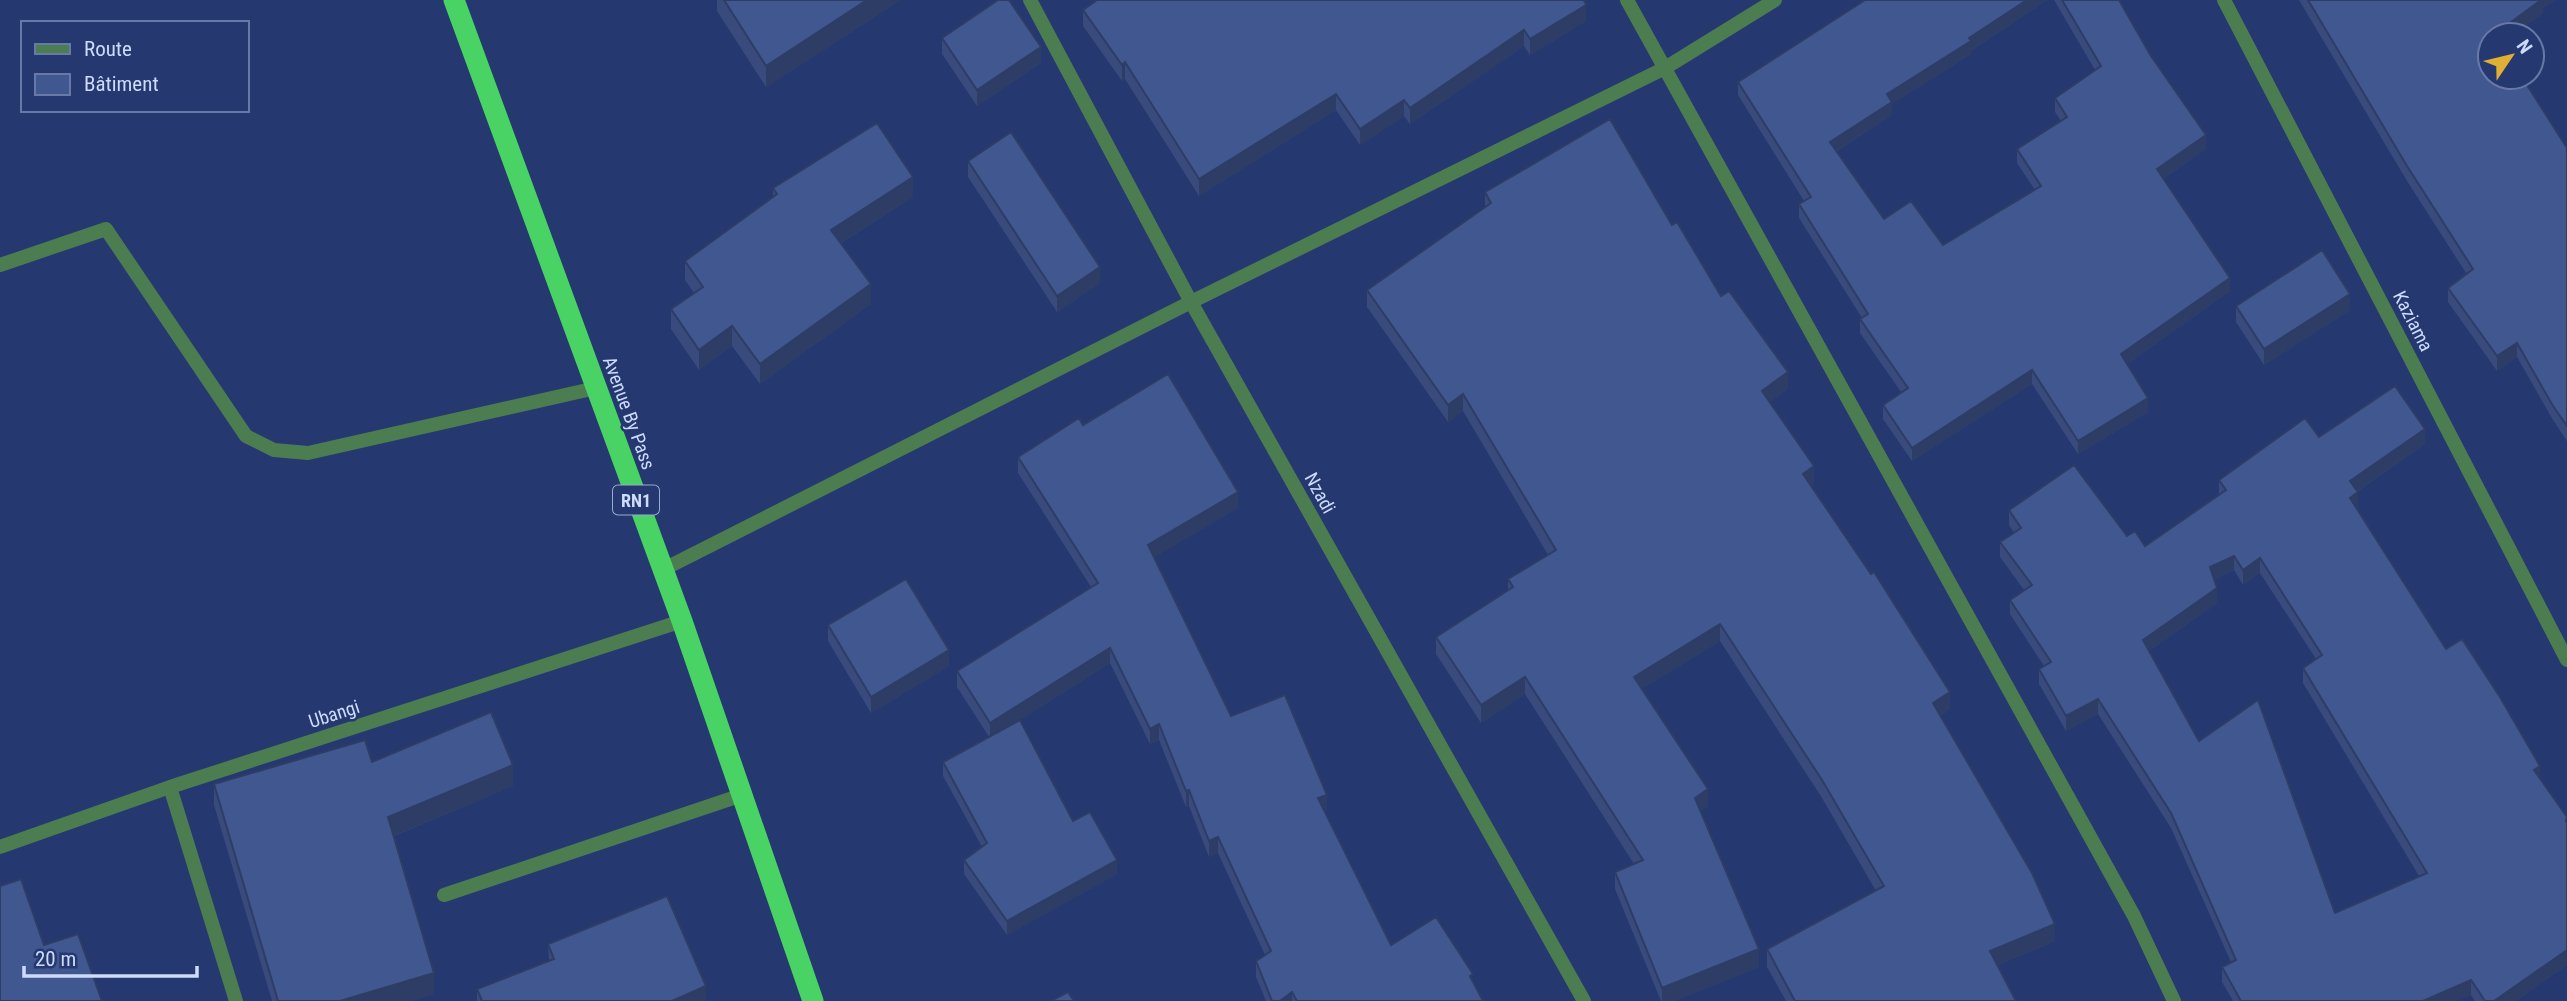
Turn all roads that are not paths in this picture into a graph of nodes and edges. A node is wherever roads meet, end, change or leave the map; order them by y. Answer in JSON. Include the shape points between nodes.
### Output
{"nodes":[{"id":1,"x":454,"y":0,"type":"edge"},
{"id":2,"x":1030,"y":0,"type":"edge"},
{"id":3,"x":1627,"y":0,"type":"edge"},
{"id":4,"x":1775,"y":0,"type":"edge"},
{"id":5,"x":2224,"y":0,"type":"edge"},
{"id":6,"x":1665,"y":68,"type":"junction"},
{"id":7,"x":0,"y":265,"type":"edge"},
{"id":8,"x":1191,"y":302,"type":"junction"},
{"id":9,"x":596,"y":388,"type":"junction"},
{"id":10,"x":662,"y":570,"type":"junction"},
{"id":11,"x":682,"y":621,"type":"junction"},
{"id":12,"x":2567,"y":660,"type":"edge"},
{"id":13,"x":170,"y":787,"type":"junction"},
{"id":14,"x":741,"y":795,"type":"junction"},
{"id":15,"x":0,"y":848,"type":"edge"},
{"id":16,"x":444,"y":895,"type":"dead end"},
{"id":17,"x":236,"y":1001,"type":"edge"},
{"id":18,"x":813,"y":1001,"type":"edge"},
{"id":19,"x":1584,"y":1001,"type":"edge"},
{"id":20,"x":2174,"y":1001,"type":"edge"}],
"edges":[{"from":1,"to":9,"type":"highway","name":"Avenue By Pass","number":"RN1"},
{"from":2,"to":8,"type":"street","name":"Nzadi"},
{"from":3,"to":6,"type":"street"},
{"from":4,"to":6,"type":"street"},
{"from":5,"to":12,"type":"street","name":"Kaziama"},
{"from":6,"to":8,"type":"street"},
{"from":6,"to":20,"type":"street","via":[[2134,916]]},
{"from":7,"to":9,"type":"street","via":[[106,229],[246,436],[274,450],[308,453]]},
{"from":8,"to":10,"type":"street"},
{"from":8,"to":19,"type":"street","name":"Nzadi"},
{"from":9,"to":10,"type":"highway","name":"Avenue By Pass","number":"RN1"},
{"from":10,"to":11,"type":"highway","name":"Avenue By Pass","number":"RN1"},
{"from":11,"to":13,"type":"street","name":"Ubangi"},
{"from":11,"to":14,"type":"highway","name":"Avenue By Pass","number":"RN1"},
{"from":13,"to":15,"type":"street","name":"Ubangi"},
{"from":13,"to":17,"type":"street"},
{"from":14,"to":16,"type":"street"},
{"from":14,"to":18,"type":"highway","name":"Avenue By Pass","number":"RN1"}]}
